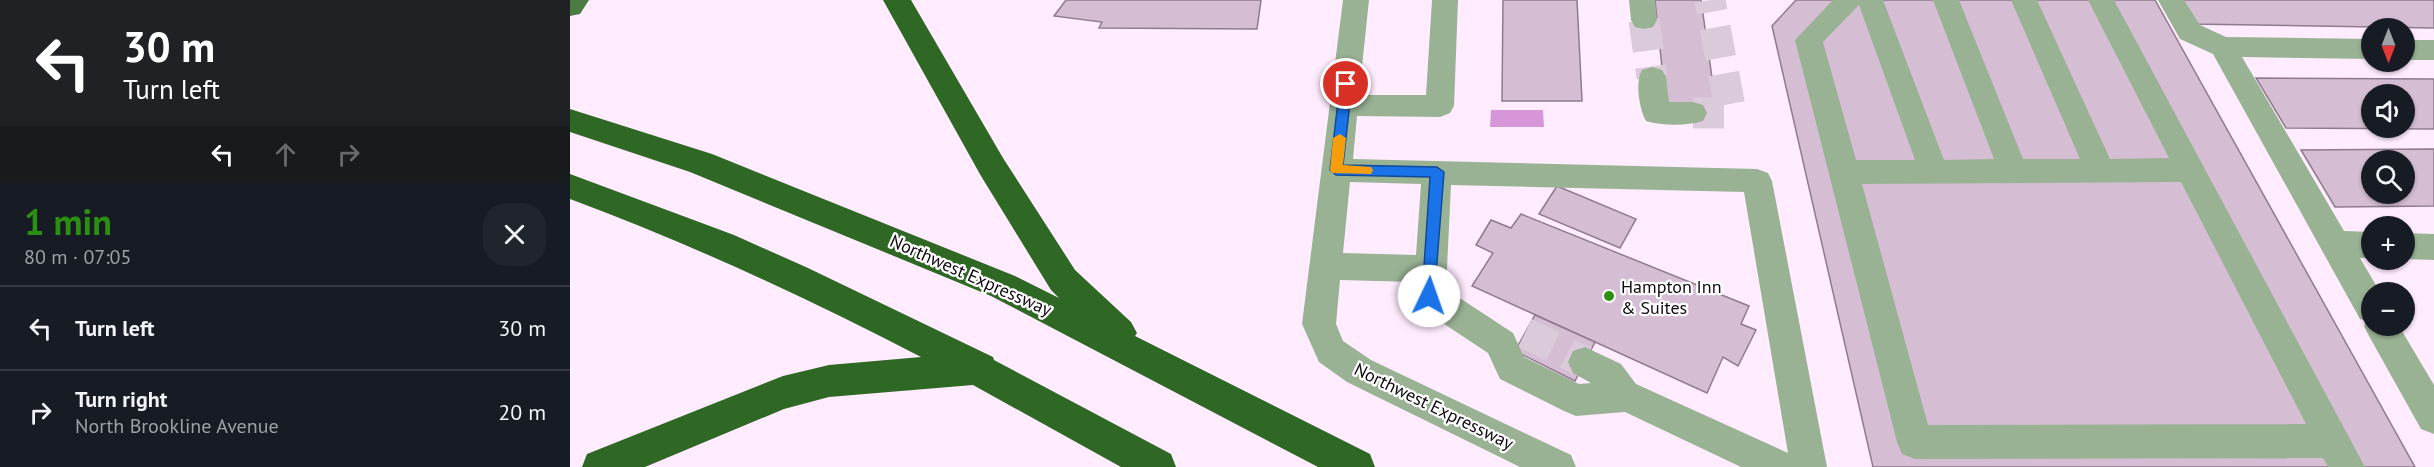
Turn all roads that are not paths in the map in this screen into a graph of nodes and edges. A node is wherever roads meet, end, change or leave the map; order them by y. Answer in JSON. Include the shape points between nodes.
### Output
{"nodes":[{"id":1,"x":575,"y":0,"type":"edge"},
{"id":2,"x":897,"y":0,"type":"edge"},
{"id":3,"x":1356,"y":0,"type":"edge"},
{"id":4,"x":1445,"y":0,"type":"edge"},
{"id":5,"x":1849,"y":0,"type":"edge"},
{"id":6,"x":1870,"y":0,"type":"edge"},
{"id":7,"x":1946,"y":0,"type":"edge"},
{"id":8,"x":2024,"y":0,"type":"edge"},
{"id":9,"x":2101,"y":0,"type":"edge"},
{"id":10,"x":2171,"y":0,"type":"edge"},
{"id":11,"x":570,"y":7,"type":"edge"},
{"id":12,"x":2223,"y":47,"type":"junction"},
{"id":13,"x":2361,"y":49,"type":"edge"},
{"id":14,"x":2415,"y":50,"type":"edge"},
{"id":15,"x":2434,"y":50,"type":"edge"},
{"id":16,"x":1652,"y":77,"type":"tunnel mouth"},
{"id":17,"x":1344,"y":105,"type":"junction"},
{"id":18,"x":1693,"y":113,"type":"tunnel mouth"},
{"id":19,"x":570,"y":120,"type":"edge"},
{"id":20,"x":1336,"y":170,"type":"junction"},
{"id":21,"x":2191,"y":170,"type":"junction"},
{"id":22,"x":2013,"y":171,"type":"junction"},
{"id":23,"x":2100,"y":171,"type":"junction"},
{"id":24,"x":1437,"y":172,"type":"junction"},
{"id":25,"x":1844,"y":172,"type":"junction"},
{"id":26,"x":1934,"y":172,"type":"junction"},
{"id":27,"x":570,"y":186,"type":"edge"},
{"id":28,"x":2335,"y":244,"type":"junction"},
{"id":29,"x":2361,"y":245,"type":"edge"},
{"id":30,"x":2415,"y":246,"type":"edge"},
{"id":31,"x":2434,"y":247,"type":"edge"},
{"id":32,"x":1325,"y":266,"type":"junction"},
{"id":33,"x":1431,"y":269,"type":"junction"},
{"id":34,"x":2361,"y":290,"type":"edge"},
{"id":35,"x":1525,"y":333,"type":"tunnel mouth"},
{"id":36,"x":1488,"y":334,"type":"junction"},
{"id":37,"x":2387,"y":336,"type":"edge"},
{"id":38,"x":1147,"y":359,"type":"junction"},
{"id":39,"x":1585,"y":362,"type":"tunnel mouth"},
{"id":40,"x":980,"y":368,"type":"junction"},
{"id":41,"x":1624,"y":395,"type":"junction"},
{"id":42,"x":2434,"y":418,"type":"edge"},
{"id":43,"x":2341,"y":454,"type":"edge"},
{"id":44,"x":1990,"y":455,"type":"edge"},
{"id":45,"x":601,"y":467,"type":"edge"},
{"id":46,"x":1157,"y":467,"type":"edge"},
{"id":47,"x":1356,"y":467,"type":"edge"},
{"id":48,"x":1558,"y":467,"type":"edge"},
{"id":49,"x":1780,"y":467,"type":"edge"},
{"id":50,"x":1809,"y":467,"type":"edge"}],
"edges":[{"from":1,"to":11,"type":"main road"},
{"from":2,"to":38,"type":"highway","via":[[992,167],[1063,280]]},
{"from":3,"to":17,"type":"street","name":"Northwest Expressway"},
{"from":4,"to":17,"type":"street","via":[[1440,106]]},
{"from":5,"to":25,"type":"street","via":[[1809,40]]},
{"from":6,"to":26,"type":"street"},
{"from":7,"to":22,"type":"street"},
{"from":8,"to":23,"type":"street"},
{"from":9,"to":21,"type":"street"},
{"from":10,"to":12,"type":"street","via":[[2190,32]]},
{"from":12,"to":13,"type":"street"},
{"from":12,"to":28,"type":"street"},
{"from":14,"to":15,"type":"street"},
{"from":16,"to":18,"type":"street","via":[[1656,113]]},
{"from":17,"to":20,"type":"street","name":"Northwest Expressway"},
{"from":19,"to":38,"type":"highway","name":"Northwest Expressway","via":[[701,163],[993,281]]},
{"from":20,"to":24,"type":"street"},
{"from":20,"to":32,"type":"street","name":"Northwest Expressway"},
{"from":21,"to":23,"type":"street"},
{"from":21,"to":43,"type":"street"},
{"from":22,"to":23,"type":"street"},
{"from":22,"to":26,"type":"street"},
{"from":24,"to":33,"type":"street"},
{"from":24,"to":50,"type":"street","via":[[1757,181]]},
{"from":25,"to":26,"type":"street"},
{"from":25,"to":44,"type":"street","via":[[1915,442]]},
{"from":27,"to":40,"type":"highway","via":[[648,213],[813,285]]},
{"from":28,"to":29,"type":"street"},
{"from":28,"to":34,"type":"street"},
{"from":30,"to":31,"type":"street"},
{"from":32,"to":33,"type":"street"},
{"from":32,"to":48,"type":"street","name":"Northwest Expressway","via":[[1319,324],[1331,351],[1359,371]]},
{"from":33,"to":36,"type":"street","via":[[1431,298]]},
{"from":35,"to":36,"type":"street"},
{"from":36,"to":41,"type":"street","via":[[1501,343],[1512,368],[1576,400]]},
{"from":37,"to":42,"type":"street"},
{"from":38,"to":47,"type":"highway","name":"Northwest Expressway"},
{"from":39,"to":41,"type":"street","via":[[1609,375]]},
{"from":40,"to":45,"type":"highway","via":[[829,381],[765,400]]},
{"from":40,"to":46,"type":"highway"},
{"from":41,"to":49,"type":"street"},
{"from":43,"to":44,"type":"street"}]}
